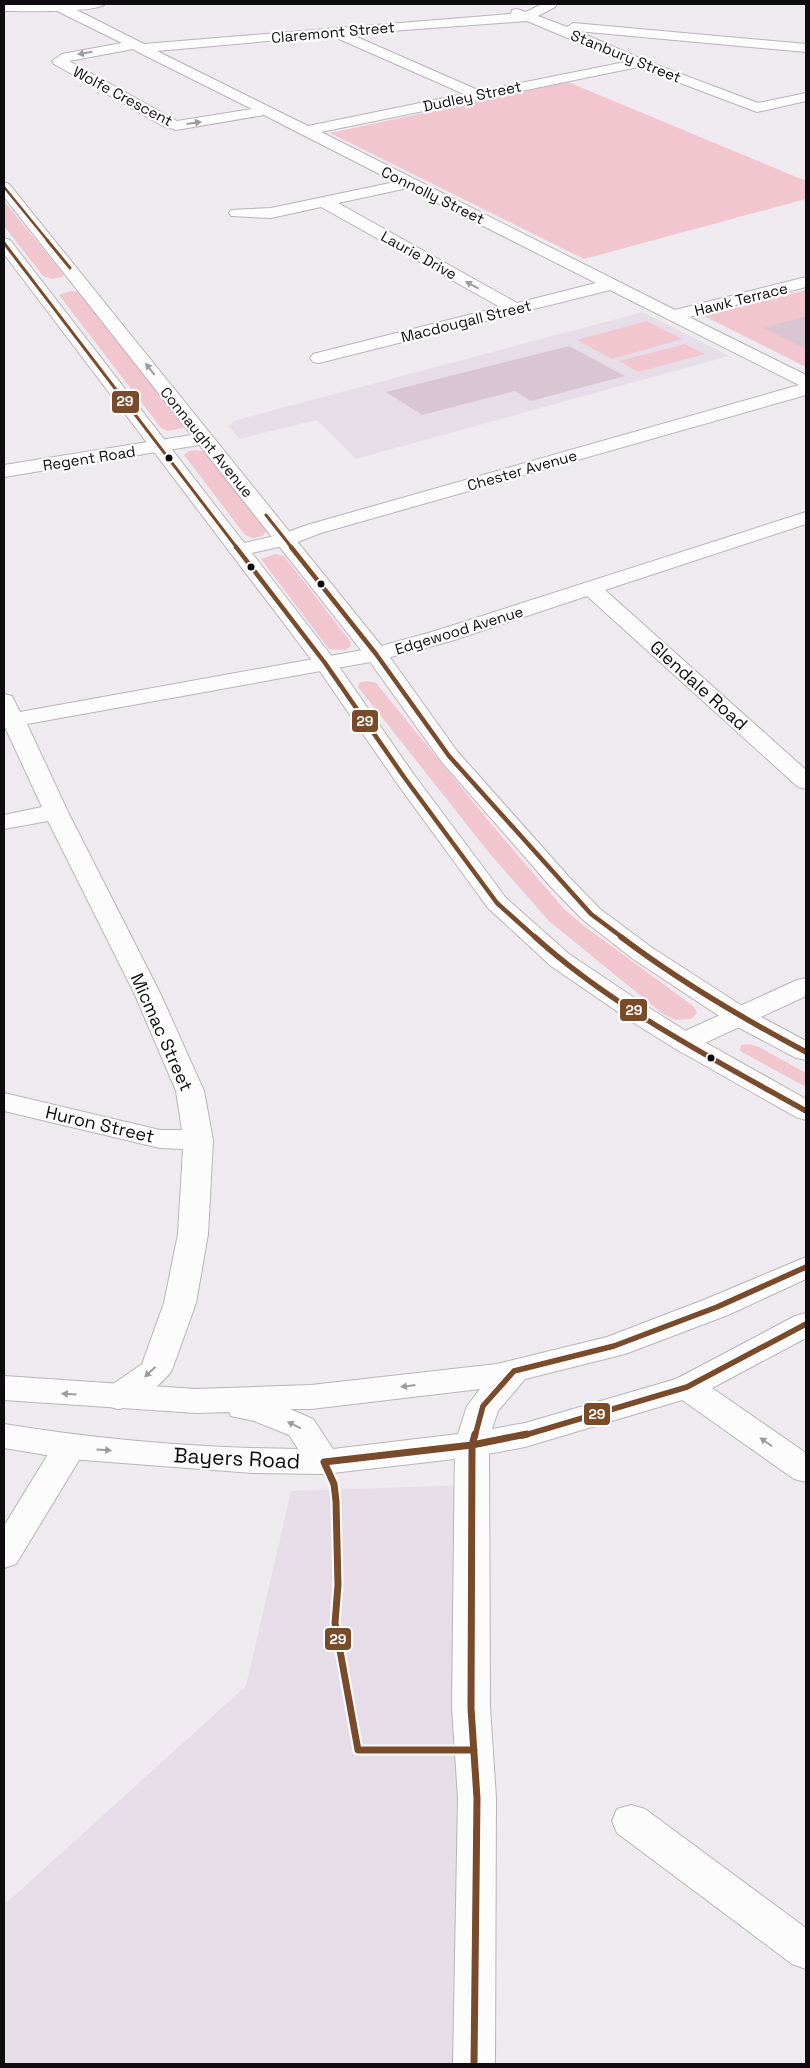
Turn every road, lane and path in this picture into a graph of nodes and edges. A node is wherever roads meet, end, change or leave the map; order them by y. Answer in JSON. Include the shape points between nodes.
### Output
{"nodes":[{"id":1,"x":99,"y":4,"type":"edge"},
{"id":2,"x":494,"y":4,"type":"edge"},
{"id":3,"x":551,"y":4,"type":"edge"},
{"id":4,"x":60,"y":7,"type":"junction"},
{"id":5,"x":4,"y":8,"type":"edge"},
{"id":6,"x":526,"y":17,"type":"junction"},
{"id":7,"x":552,"y":25,"type":"junction"},
{"id":8,"x":340,"y":32,"type":"junction"},
{"id":9,"x":137,"y":46,"type":"junction"},
{"id":10,"x":806,"y":48,"type":"edge"},
{"id":11,"x":639,"y":63,"type":"junction"},
{"id":12,"x":477,"y":95,"type":"junction"},
{"id":13,"x":806,"y":97,"type":"edge"},
{"id":14,"x":265,"y":111,"type":"junction"},
{"id":15,"x":306,"y":131,"type":"junction"},
{"id":16,"x":410,"y":183,"type":"junction"},
{"id":17,"x":4,"y":187,"type":"edge"},
{"id":18,"x":324,"y":202,"type":"junction"},
{"id":19,"x":238,"y":213,"type":"dead end"},
{"id":20,"x":4,"y":243,"type":"edge"},
{"id":21,"x":806,"y":282,"type":"edge"},
{"id":22,"x":613,"y":284,"type":"junction"},
{"id":23,"x":61,"y":286,"type":"junction"},
{"id":24,"x":514,"y":308,"type":"junction"},
{"id":25,"x":675,"y":316,"type":"junction"},
{"id":26,"x":319,"y":358,"type":"dead end"},
{"id":27,"x":806,"y":382,"type":"edge"},
{"id":28,"x":806,"y":389,"type":"edge"},
{"id":29,"x":204,"y":439,"type":"junction"},
{"id":30,"x":161,"y":447,"type":"junction"},
{"id":31,"x":4,"y":471,"type":"edge"},
{"id":32,"x":797,"y":521,"type":"edge"},
{"id":33,"x":806,"y":538,"type":"edge"},
{"id":34,"x":286,"y":540,"type":"junction"},
{"id":35,"x":238,"y":550,"type":"junction"},
{"id":36,"x":591,"y":588,"type":"junction"},
{"id":37,"x":376,"y":654,"type":"junction"},
{"id":38,"x":325,"y":663,"type":"junction"},
{"id":39,"x":8,"y":710,"type":"edge"},
{"id":40,"x":806,"y":782,"type":"edge"},
{"id":41,"x":56,"y":812,"type":"junction"},
{"id":42,"x":4,"y":822,"type":"edge"},
{"id":43,"x":806,"y":986,"type":"edge"},
{"id":44,"x":740,"y":1017,"type":"junction"},
{"id":45,"x":684,"y":1042,"type":"junction"},
{"id":46,"x":806,"y":1052,"type":"edge"},
{"id":47,"x":4,"y":1102,"type":"edge"},
{"id":48,"x":806,"y":1111,"type":"edge"},
{"id":49,"x":198,"y":1140,"type":"junction"},
{"id":50,"x":806,"y":1266,"type":"edge"},
{"id":51,"x":806,"y":1324,"type":"edge"},
{"id":52,"x":514,"y":1371,"type":"junction"},
{"id":53,"x":687,"y":1387,"type":"junction"},
{"id":54,"x":4,"y":1388,"type":"edge"},
{"id":55,"x":118,"y":1397,"type":"junction"},
{"id":56,"x":196,"y":1402,"type":"junction"},
{"id":57,"x":4,"y":1436,"type":"edge"},
{"id":58,"x":472,"y":1445,"type":"junction"},
{"id":59,"x":70,"y":1447,"type":"junction"},
{"id":60,"x":324,"y":1462,"type":"junction"},
{"id":61,"x":806,"y":1470,"type":"edge"},
{"id":62,"x":4,"y":1555,"type":"edge"},
{"id":63,"x":631,"y":1821,"type":"dead end"},
{"id":64,"x":806,"y":1951,"type":"edge"},
{"id":65,"x":474,"y":2064,"type":"edge"}],
"edges":[{"from":1,"to":4,"type":"street"},
{"from":2,"to":6,"type":"street","name":"Stanbury Street"},
{"from":3,"to":6,"type":"street"},
{"from":4,"to":5,"type":"street"},
{"from":4,"to":9,"type":"street","name":"Connolly Street"},
{"from":6,"to":7,"type":"street","name":"Stanbury Street"},
{"from":6,"to":8,"type":"street","name":"Claremont Street"},
{"from":7,"to":10,"type":"street"},
{"from":7,"to":11,"type":"street","name":"Stanbury Street"},
{"from":8,"to":9,"type":"street","name":"Claremont Street"},
{"from":8,"to":12,"type":"street"},
{"from":9,"to":14,"type":"street","name":"Connolly Street"},
{"from":9,"to":14,"type":"street","name":"Wolfe Crescent","one_way":true,"via":[[59,61],[176,126]]},
{"from":11,"to":12,"type":"street","name":"Dudley Street"},
{"from":11,"to":13,"type":"street","name":"Stanbury Street","via":[[757,108]]},
{"from":12,"to":15,"type":"street","name":"Dudley Street"},
{"from":14,"to":15,"type":"street","name":"Connolly Street"},
{"from":15,"to":16,"type":"street","name":"Connolly Street"},
{"from":16,"to":18,"type":"street"},
{"from":16,"to":22,"type":"street","name":"Connolly Street"},
{"from":17,"to":23,"type":"street","name":"Connaught Avenue"},
{"from":18,"to":19,"type":"street","via":[[271,213]]},
{"from":24,"to":18,"type":"street","name":"Laurie Drive","one_way":true},
{"from":20,"to":23,"type":"street","name":"Connaught Avenue"},
{"from":21,"to":25,"type":"street","name":"Hawk Terrace"},
{"from":22,"to":24,"type":"street","name":"Macdougall Street"},
{"from":22,"to":25,"type":"street","name":"Connolly Street"},
{"from":29,"to":23,"type":"street","name":"Connaught Avenue","one_way":true},
{"from":23,"to":30,"type":"street","name":"Connaught Avenue"},
{"from":24,"to":26,"type":"street","name":"Macdougall Street"},
{"from":25,"to":27,"type":"street","name":"Connolly Street"},
{"from":28,"to":34,"type":"street","name":"Chester Avenue","via":[[314,529]]},
{"from":29,"to":30,"type":"street","name":"Regent Road"},
{"from":29,"to":34,"type":"street","name":"Connaught Avenue"},
{"from":30,"to":31,"type":"street","name":"Regent Road"},
{"from":30,"to":35,"type":"street","name":"Connaught Avenue"},
{"from":32,"to":33,"type":"street"},
{"from":32,"to":36,"type":"street","name":"Edgewood Avenue"},
{"from":34,"to":35,"type":"street","name":"Chester Avenue"},
{"from":34,"to":37,"type":"street","name":"Connaught Avenue"},
{"from":35,"to":38,"type":"street","name":"Connaught Avenue"},
{"from":36,"to":37,"type":"street","name":"Edgewood Avenue"},
{"from":36,"to":40,"type":"street","name":"Glendale Road"},
{"from":37,"to":38,"type":"street","name":"Edgewood Avenue"},
{"from":37,"to":44,"type":"street","name":"Connaught Avenue","via":[[449,756],[591,914],[642,953]]},
{"from":38,"to":39,"type":"street","name":"Edgewood Avenue"},
{"from":38,"to":45,"type":"street","name":"Connaught Avenue","via":[[497,902],[560,960]]},
{"from":39,"to":41,"type":"street","name":"Micmac Street"},
{"from":41,"to":42,"type":"street"},
{"from":41,"to":49,"type":"street","name":"Micmac Street","via":[[148,996],[190,1091]]},
{"from":43,"to":44,"type":"street"},
{"from":44,"to":45,"type":"street"},
{"from":44,"to":46,"type":"street","name":"Connaught Avenue"},
{"from":45,"to":48,"type":"street","name":"Connaught Avenue"},
{"from":47,"to":49,"type":"street","name":"Huron Street","via":[[160,1138]]},
{"from":49,"to":55,"type":"street","name":"Micmac Street","one_way":true,"via":[[194,1234],[180,1303],[156,1370]]},
{"from":50,"to":52,"type":"street","via":[[717,1307],[614,1346]]},
{"from":51,"to":53,"type":"street","name":"Bayers Road"},
{"from":52,"to":56,"type":"street","one_way":true,"via":[[456,1381],[311,1397]]},
{"from":52,"to":58,"type":"street","via":[[483,1406]]},
{"from":53,"to":58,"type":"street","name":"Bayers Road","via":[[525,1435]]},
{"from":61,"to":53,"type":"street","one_way":true},
{"from":55,"to":54,"type":"street","one_way":true},
{"from":55,"to":56,"type":"street"},
{"from":60,"to":56,"type":"street","one_way":true,"via":[[301,1427],[259,1410]]},
{"from":57,"to":59,"type":"street","name":"Bayers Road"},
{"from":58,"to":60,"type":"street","name":"Bayers Road"},
{"from":58,"to":65,"type":"street","via":[[471,1708],[477,1798]]},
{"from":59,"to":60,"type":"street","name":"Bayers Road","one_way":true,"via":[[253,1461]]},
{"from":59,"to":62,"type":"street"},
{"from":63,"to":64,"type":"street"}]}
